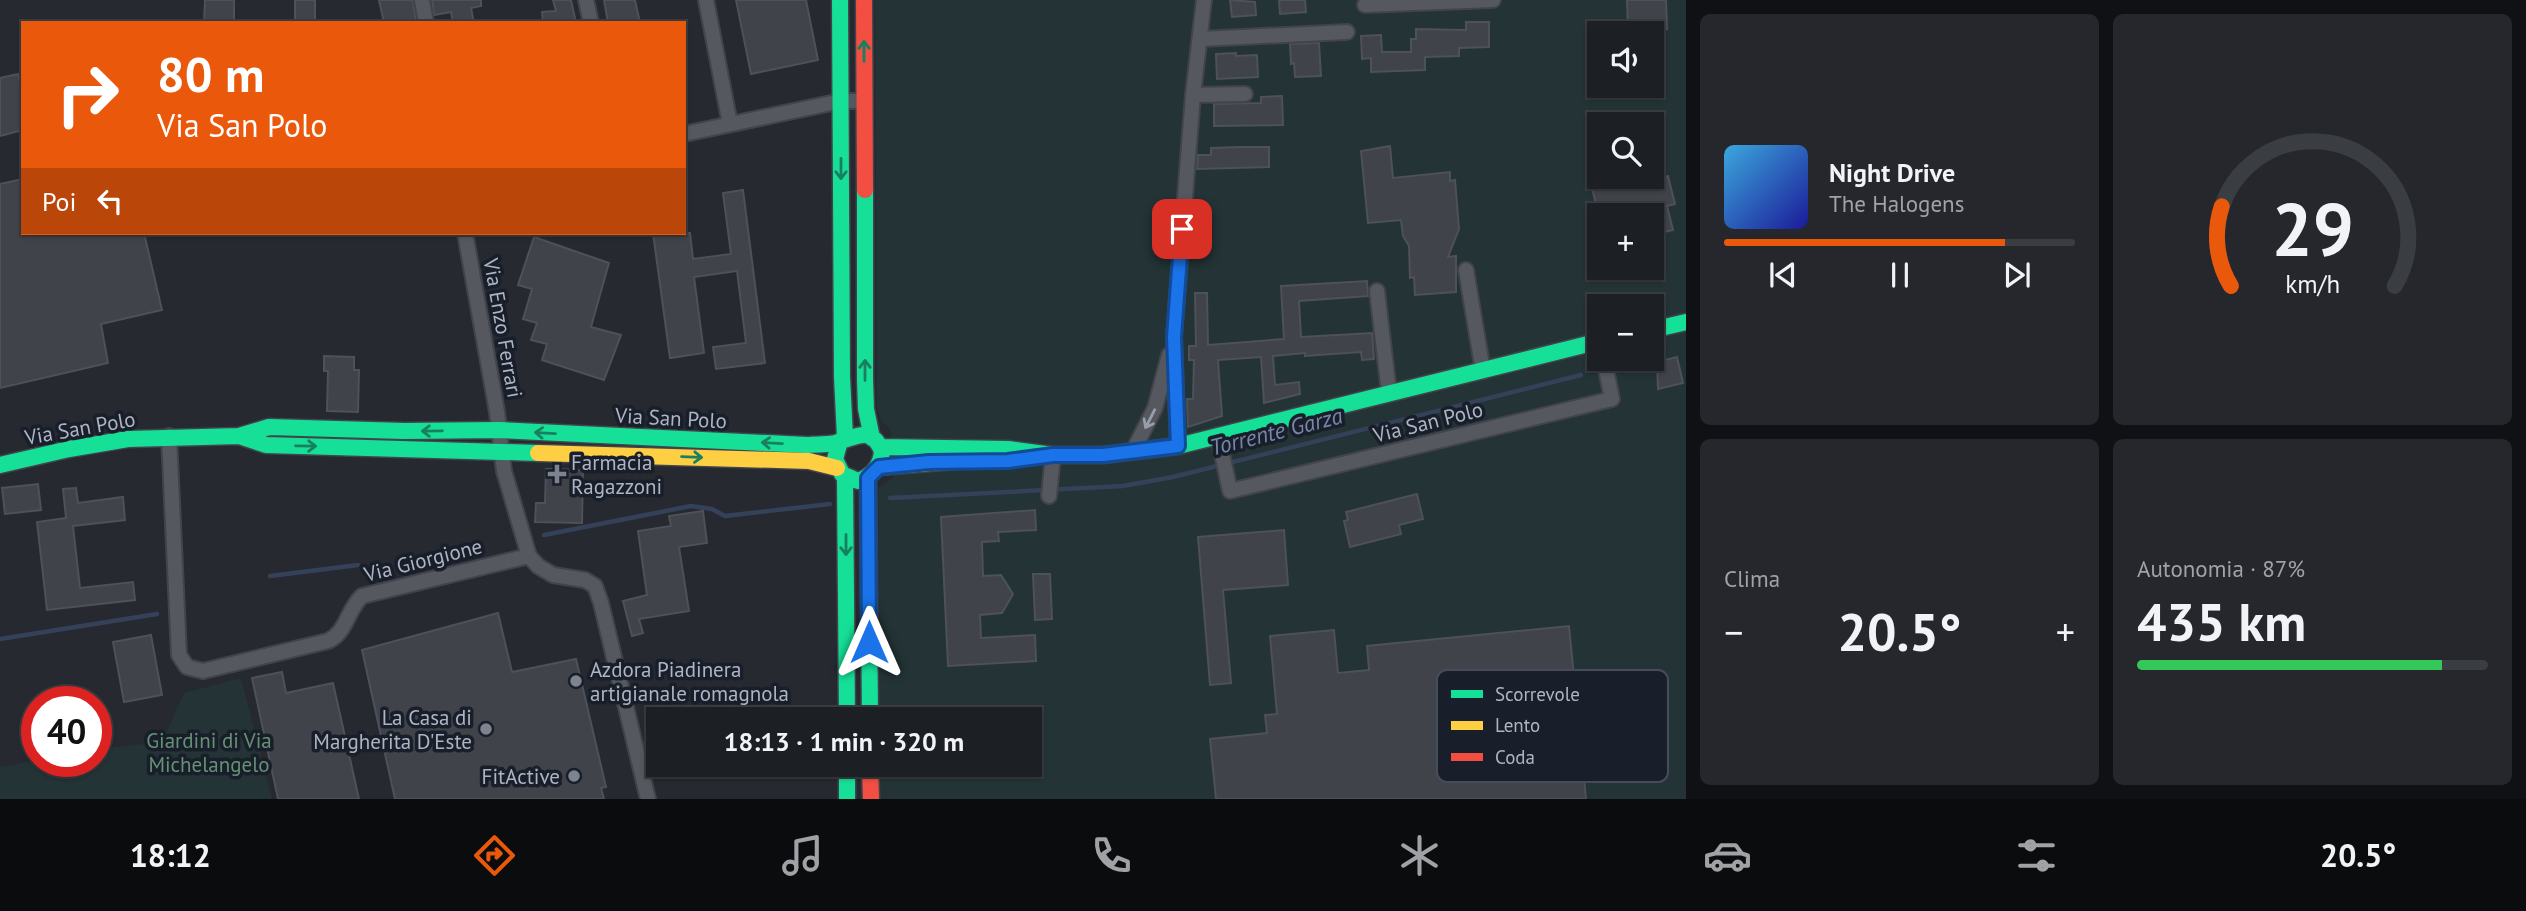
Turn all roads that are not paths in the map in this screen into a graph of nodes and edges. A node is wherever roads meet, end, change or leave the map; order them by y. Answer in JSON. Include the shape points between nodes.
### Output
{"nodes":[{"id":1,"x":422,"y":0,"type":"edge"},
{"id":2,"x":586,"y":0,"type":"edge"},
{"id":3,"x":706,"y":0,"type":"edge"},
{"id":4,"x":840,"y":0,"type":"edge"},
{"id":5,"x":864,"y":0,"type":"edge"},
{"id":6,"x":1204,"y":0,"type":"edge"},
{"id":7,"x":1493,"y":0,"type":"edge"},
{"id":8,"x":1365,"y":5,"type":"dead end"},
{"id":9,"x":426,"y":21,"type":"edge"},
{"id":10,"x":591,"y":21,"type":"edge"},
{"id":11,"x":1347,"y":32,"type":"dead end"},
{"id":12,"x":1200,"y":39,"type":"junction"},
{"id":13,"x":1245,"y":94,"type":"dead end"},
{"id":14,"x":1193,"y":96,"type":"junction"},
{"id":15,"x":841,"y":101,"type":"junction"},
{"id":16,"x":864,"y":101,"type":"junction"},
{"id":17,"x":730,"y":124,"type":"junction"},
{"id":18,"x":686,"y":134,"type":"edge"},
{"id":19,"x":465,"y":235,"type":"edge"},
{"id":20,"x":1466,"y":270,"type":"dead end"},
{"id":21,"x":1377,"y":291,"type":"dead end"},
{"id":22,"x":1686,"y":322,"type":"edge"},
{"id":23,"x":1664,"y":327,"type":"edge"},
{"id":24,"x":1174,"y":337,"type":"junction"},
{"id":25,"x":1587,"y":344,"type":"edge"},
{"id":26,"x":1483,"y":371,"type":"junction"},
{"id":27,"x":1606,"y":371,"type":"edge"},
{"id":28,"x":1390,"y":393,"type":"junction"},
{"id":29,"x":500,"y":430,"type":"junction"},
{"id":30,"x":1218,"y":435,"type":"junction"},
{"id":31,"x":169,"y":436,"type":"junction"},
{"id":32,"x":239,"y":436,"type":"junction"},
{"id":33,"x":843,"y":439,"type":"junction"},
{"id":34,"x":876,"y":442,"type":"junction"},
{"id":35,"x":1178,"y":446,"type":"junction"},
{"id":36,"x":501,"y":450,"type":"junction"},
{"id":37,"x":1133,"y":452,"type":"junction"},
{"id":38,"x":1053,"y":455,"type":"junction"},
{"id":39,"x":0,"y":465,"type":"edge"},
{"id":40,"x":841,"y":472,"type":"junction"},
{"id":41,"x":874,"y":473,"type":"junction"},
{"id":42,"x":1049,"y":496,"type":"dead end"},
{"id":43,"x":529,"y":556,"type":"junction"},
{"id":44,"x":847,"y":707,"type":"edge"},
{"id":45,"x":870,"y":707,"type":"edge"},
{"id":46,"x":847,"y":777,"type":"edge"},
{"id":47,"x":870,"y":777,"type":"edge"},
{"id":48,"x":648,"y":799,"type":"edge"},
{"id":49,"x":847,"y":799,"type":"edge"},
{"id":50,"x":871,"y":799,"type":"edge"}],
"edges":[{"from":1,"to":9,"type":"street"},
{"from":2,"to":10,"type":"street"},
{"from":3,"to":17,"type":"street"},
{"from":4,"to":15,"type":"main road"},
{"from":16,"to":5,"type":"main road","one_way":true},
{"from":6,"to":12,"type":"street"},
{"from":7,"to":8,"type":"street"},
{"from":11,"to":12,"type":"street"},
{"from":12,"to":14,"type":"street"},
{"from":13,"to":14,"type":"street"},
{"from":14,"to":24,"type":"street"},
{"from":15,"to":16,"type":"street"},
{"from":15,"to":17,"type":"street"},
{"from":15,"to":33,"type":"main road","one_way":true},
{"from":34,"to":16,"type":"main road","one_way":true,"via":[[866,409]]},
{"from":17,"to":18,"type":"street"},
{"from":19,"to":29,"type":"street","name":"Via Enzo Ferrari"},
{"from":20,"to":26,"type":"street","name":"Via San Polo"},
{"from":21,"to":28,"type":"street","name":"Via San Polo"},
{"from":22,"to":23,"type":"main road"},
{"from":24,"to":35,"type":"street"},
{"from":24,"to":37,"type":"street","one_way":true,"via":[[1155,408]]},
{"from":25,"to":26,"type":"main road","name":"Via San Polo"},
{"from":26,"to":28,"type":"main road","name":"Via San Polo"},
{"from":27,"to":30,"type":"street","name":"Via San Polo","via":[[1612,399],[1230,491]]},
{"from":28,"to":30,"type":"main road","name":"Via San Polo"},
{"from":29,"to":32,"type":"main road","name":"Via San Polo","one_way":true,"via":[[269,427]]},
{"from":33,"to":29,"type":"main road","name":"Via San Polo","one_way":true,"via":[[807,445]]},
{"from":29,"to":36,"type":"street"},
{"from":30,"to":35,"type":"main road","name":"Via San Polo"},
{"from":31,"to":32,"type":"main road","name":"Via San Polo"},
{"from":31,"to":39,"type":"main road","name":"Via San Polo","via":[[92,445]]},
{"from":31,"to":43,"type":"street","name":"Via Giorgione","via":[[179,655],[187,667],[203,671],[328,641],[338,636],[353,604],[362,596]]},
{"from":32,"to":36,"type":"main road","name":"Via San Polo","one_way":true,"via":[[266,445]]},
{"from":33,"to":34,"type":"main road","name":"Via San Polo","via":[[858,433]]},
{"from":33,"to":40,"type":"main road","via":[[835,450]]},
{"from":34,"to":38,"type":"main road","name":"Via San Polo"},
{"from":34,"to":41,"type":"main road","via":[[882,457]]},
{"from":35,"to":37,"type":"main road","name":"Via San Polo"},
{"from":36,"to":40,"type":"main road","name":"Via San Polo","one_way":true,"via":[[809,461]]},
{"from":36,"to":43,"type":"street"},
{"from":37,"to":38,"type":"main road","name":"Via San Polo"},
{"from":38,"to":41,"type":"main road","name":"Via San Polo","via":[[929,462]]},
{"from":38,"to":42,"type":"street"},
{"from":40,"to":41,"type":"main road","name":"Via San Polo","via":[[858,481]]},
{"from":40,"to":44,"type":"main road","one_way":true},
{"from":41,"to":45,"type":"main road"},
{"from":43,"to":48,"type":"street","via":[[553,575],[594,586]]},
{"from":46,"to":49,"type":"main road"},
{"from":47,"to":50,"type":"main road"}]}
